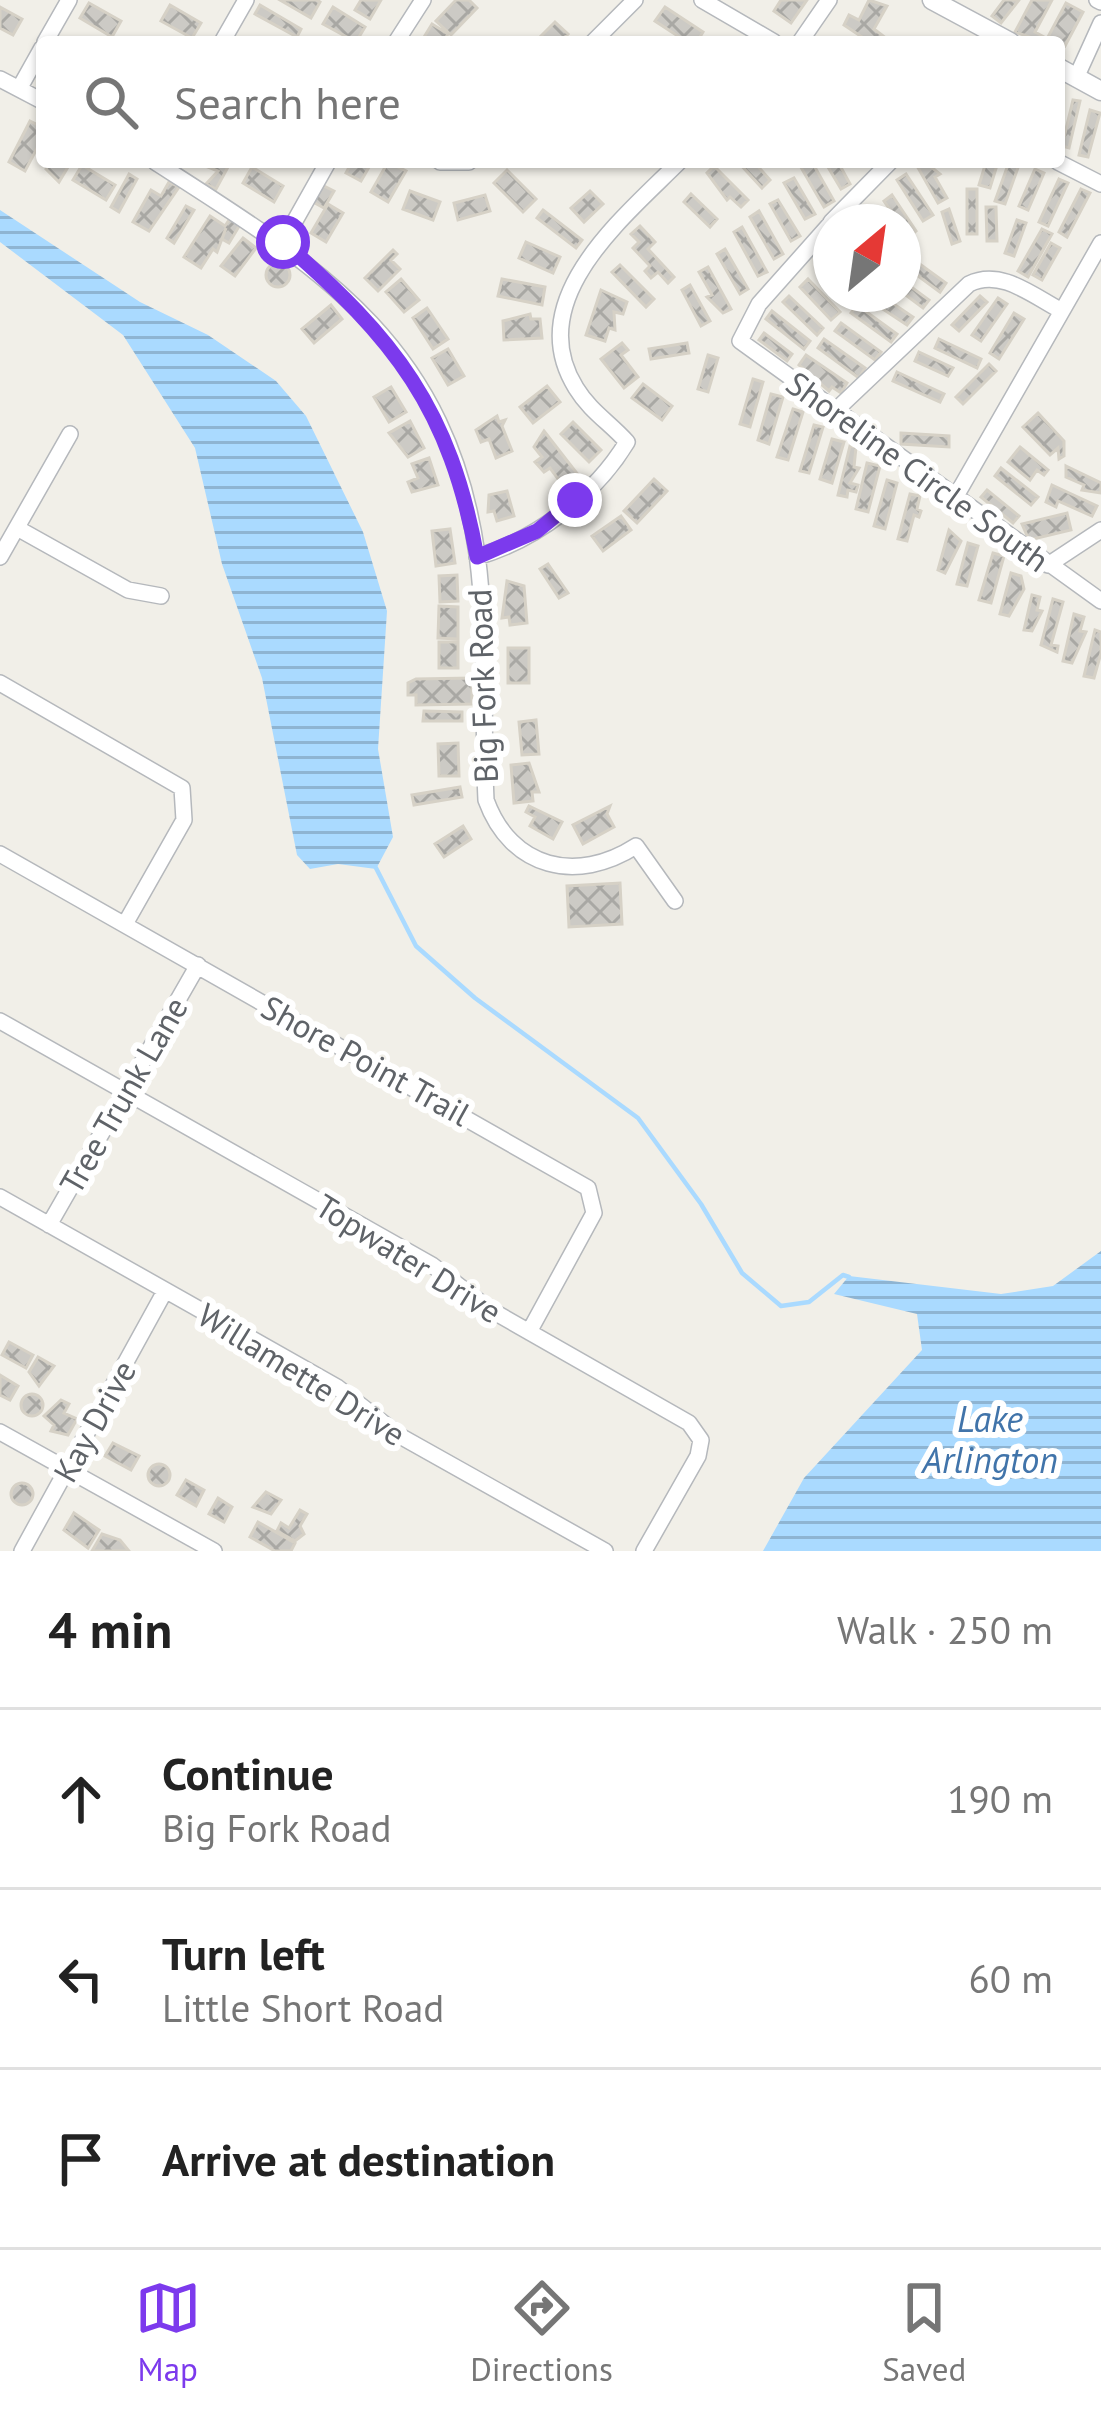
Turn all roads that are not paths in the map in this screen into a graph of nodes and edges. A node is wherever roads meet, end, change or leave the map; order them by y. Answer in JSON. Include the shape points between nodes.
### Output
{"nodes":[{"id":1,"x":69,"y":0,"type":"edge"},
{"id":2,"x":246,"y":0,"type":"edge"},
{"id":3,"x":423,"y":0,"type":"edge"},
{"id":4,"x":635,"y":0,"type":"edge"},
{"id":5,"x":701,"y":0,"type":"edge"},
{"id":6,"x":829,"y":0,"type":"edge"},
{"id":7,"x":932,"y":0,"type":"edge"},
{"id":8,"x":1101,"y":23,"type":"edge"},
{"id":9,"x":49,"y":36,"type":"edge"},
{"id":10,"x":226,"y":36,"type":"edge"},
{"id":11,"x":400,"y":36,"type":"edge"},
{"id":12,"x":599,"y":36,"type":"edge"},
{"id":13,"x":764,"y":36,"type":"edge"},
{"id":14,"x":804,"y":36,"type":"edge"},
{"id":15,"x":999,"y":36,"type":"edge"},
{"id":16,"x":36,"y":59,"type":"edge"},
{"id":17,"x":1068,"y":73,"type":"edge"},
{"id":18,"x":0,"y":79,"type":"edge"},
{"id":19,"x":19,"y":89,"type":"junction"},
{"id":20,"x":1101,"y":91,"type":"edge"},
{"id":21,"x":36,"y":98,"type":"edge"},
{"id":22,"x":1065,"y":166,"type":"edge"},
{"id":23,"x":165,"y":168,"type":"edge"},
{"id":24,"x":325,"y":168,"type":"edge"},
{"id":25,"x":673,"y":168,"type":"edge"},
{"id":26,"x":884,"y":168,"type":"edge"},
{"id":27,"x":1101,"y":184,"type":"edge"},
{"id":28,"x":849,"y":204,"type":"edge"},
{"id":29,"x":283,"y":242,"type":"junction"},
{"id":30,"x":813,"y":242,"type":"edge"},
{"id":31,"x":1101,"y":242,"type":"edge"},
{"id":32,"x":1062,"y":311,"type":"junction"},
{"id":33,"x":835,"y":411,"type":"junction"},
{"id":34,"x":70,"y":434,"type":"dead end"},
{"id":35,"x":956,"y":496,"type":"junction"},
{"id":36,"x":17,"y":528,"type":"junction"},
{"id":37,"x":1101,"y":530,"type":"edge"},
{"id":38,"x":0,"y":557,"type":"edge"},
{"id":39,"x":477,"y":557,"type":"junction"},
{"id":40,"x":1048,"y":565,"type":"junction"},
{"id":41,"x":161,"y":596,"type":"dead end"},
{"id":42,"x":1101,"y":601,"type":"edge"},
{"id":43,"x":0,"y":683,"type":"edge"},
{"id":44,"x":0,"y":854,"type":"edge"},
{"id":45,"x":675,"y":901,"type":"dead end"},
{"id":46,"x":125,"y":924,"type":"junction"},
{"id":47,"x":198,"y":965,"type":"junction"},
{"id":48,"x":0,"y":1021,"type":"edge"},
{"id":49,"x":125,"y":1091,"type":"junction"},
{"id":50,"x":0,"y":1197,"type":"edge"},
{"id":51,"x":49,"y":1225,"type":"junction"},
{"id":52,"x":165,"y":1291,"type":"junction"},
{"id":53,"x":529,"y":1332,"type":"junction"},
{"id":54,"x":0,"y":1432,"type":"edge"},
{"id":55,"x":68,"y":1469,"type":"junction"},
{"id":56,"x":22,"y":1551,"type":"edge"},
{"id":57,"x":214,"y":1551,"type":"edge"},
{"id":58,"x":605,"y":1551,"type":"edge"},
{"id":59,"x":644,"y":1551,"type":"edge"}],
"edges":[{"from":1,"to":9,"type":"street"},
{"from":2,"to":10,"type":"street"},
{"from":3,"to":11,"type":"street"},
{"from":4,"to":12,"type":"street"},
{"from":5,"to":13,"type":"street"},
{"from":6,"to":14,"type":"street"},
{"from":7,"to":15,"type":"street"},
{"from":8,"to":17,"type":"street"},
{"from":16,"to":19,"type":"street"},
{"from":17,"to":20,"type":"street"},
{"from":18,"to":19,"type":"street"},
{"from":19,"to":21,"type":"street"},
{"from":22,"to":27,"type":"street"},
{"from":23,"to":29,"type":"street","name":"Big Fork Road"},
{"from":24,"to":29,"type":"street"},
{"from":25,"to":39,"type":"street","via":[[604,240],[563,307],[560,336],[573,383],[627,442],[601,477],[537,531]]},
{"from":26,"to":28,"type":"street"},
{"from":29,"to":39,"type":"street","name":"Big Fork Road","via":[[402,358],[449,447]]},
{"from":30,"to":33,"type":"street","name":"Shoreline Circle South","via":[[740,336]]},
{"from":31,"to":32,"type":"street"},
{"from":32,"to":33,"type":"street","via":[[983,277]]},
{"from":32,"to":35,"type":"street"},
{"from":33,"to":35,"type":"street","name":"Shoreline Circle South"},
{"from":34,"to":36,"type":"street"},
{"from":35,"to":40,"type":"street","name":"Shoreline Circle South"},
{"from":36,"to":38,"type":"street"},
{"from":36,"to":41,"type":"street","via":[[128,590]]},
{"from":37,"to":40,"type":"street"},
{"from":39,"to":45,"type":"street","name":"Big Fork Road","via":[[493,819],[523,855],[563,868],[598,866],[636,846]]},
{"from":40,"to":42,"type":"street","name":"Shoreline Circle South"},
{"from":43,"to":46,"type":"street","via":[[182,788],[184,820]]},
{"from":44,"to":46,"type":"street","name":"Shore Point Trail"},
{"from":46,"to":47,"type":"street","name":"Shore Point Trail"},
{"from":47,"to":49,"type":"street","name":"Tree Trunk Lane"},
{"from":47,"to":53,"type":"street","name":"Shore Point Trail","via":[[589,1188],[594,1213]]},
{"from":48,"to":49,"type":"street","name":"Topwater Drive"},
{"from":49,"to":51,"type":"street","name":"Tree Trunk Lane"},
{"from":49,"to":53,"type":"street","name":"Topwater Drive","via":[[432,1265]]},
{"from":50,"to":51,"type":"street","name":"Willamette Drive"},
{"from":51,"to":52,"type":"street","name":"Willamette Drive"},
{"from":52,"to":55,"type":"street","name":"Kay Drive"},
{"from":52,"to":58,"type":"street","name":"Willamette Drive"},
{"from":53,"to":59,"type":"street","name":"Topwater Drive","via":[[698,1431],[698,1456]]},
{"from":54,"to":55,"type":"street"},
{"from":55,"to":56,"type":"street","name":"Kay Drive"},
{"from":55,"to":57,"type":"street"}]}
